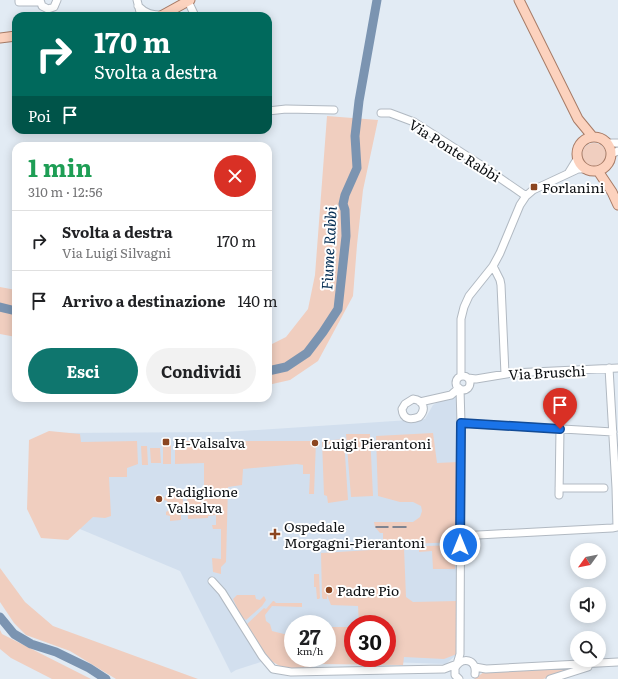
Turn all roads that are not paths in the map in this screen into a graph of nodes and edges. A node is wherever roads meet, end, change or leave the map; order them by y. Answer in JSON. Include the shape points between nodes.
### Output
{"nodes":[{"id":1,"x":57,"y":0,"type":"edge"},
{"id":2,"x":519,"y":0,"type":"edge"},
{"id":3,"x":19,"y":1,"type":"edge"},
{"id":4,"x":40,"y":1,"type":"edge"},
{"id":5,"x":189,"y":1,"type":"edge"},
{"id":6,"x":137,"y":3,"type":"edge"},
{"id":7,"x":47,"y":12,"type":"edge"},
{"id":8,"x":49,"y":12,"type":"edge"},
{"id":9,"x":146,"y":12,"type":"edge"},
{"id":10,"x":169,"y":12,"type":"edge"},
{"id":11,"x":193,"y":12,"type":"edge"},
{"id":12,"x":12,"y":36,"type":"edge"},
{"id":13,"x":0,"y":38,"type":"edge"},
{"id":14,"x":272,"y":110,"type":"edge"},
{"id":15,"x":334,"y":110,"type":"dead end"},
{"id":16,"x":381,"y":113,"type":"dead end"},
{"id":17,"x":578,"y":119,"type":"junction"},
{"id":18,"x":592,"y":136,"type":"junction"},
{"id":19,"x":582,"y":141,"type":"junction"},
{"id":20,"x":608,"y":143,"type":"junction"},
{"id":21,"x":618,"y":143,"type":"edge"},
{"id":22,"x":615,"y":152,"type":"edge"},
{"id":23,"x":577,"y":159,"type":"junction"},
{"id":24,"x":606,"y":166,"type":"junction"},
{"id":25,"x":585,"y":169,"type":"junction"},
{"id":26,"x":598,"y":171,"type":"junction"},
{"id":27,"x":568,"y":173,"type":"junction"},
{"id":28,"x":612,"y":192,"type":"junction"},
{"id":29,"x":526,"y":196,"type":"junction"},
{"id":30,"x":618,"y":205,"type":"edge"},
{"id":31,"x":493,"y":266,"type":"junction"},
{"id":32,"x":487,"y":275,"type":"junction"},
{"id":33,"x":498,"y":277,"type":"junction"},
{"id":34,"x":609,"y":368,"type":"junction"},
{"id":35,"x":618,"y":368,"type":"edge"},
{"id":36,"x":505,"y":374,"type":"junction"},
{"id":37,"x":463,"y":384,"type":"junction"},
{"id":38,"x":422,"y":404,"type":"dead end"},
{"id":39,"x":461,"y":423,"type":"junction"},
{"id":40,"x":560,"y":429,"type":"junction"},
{"id":41,"x":613,"y":432,"type":"junction"},
{"id":42,"x":604,"y":488,"type":"dead end"},
{"id":43,"x":460,"y":536,"type":"junction"},
{"id":44,"x":212,"y":581,"type":"dead end"},
{"id":45,"x":618,"y":662,"type":"edge"},
{"id":46,"x":606,"y":663,"type":"edge"},
{"id":47,"x":457,"y":664,"type":"junction"},
{"id":48,"x":570,"y":665,"type":"edge"},
{"id":49,"x":588,"y":667,"type":"edge"},
{"id":50,"x":474,"y":673,"type":"edge"},
{"id":51,"x":459,"y":679,"type":"edge"},
{"id":52,"x":550,"y":679,"type":"edge"}],
"edges":[{"from":1,"to":8,"type":"street"},
{"from":2,"to":17,"type":"main road"},
{"from":3,"to":4,"type":"street"},
{"from":4,"to":7,"type":"street"},
{"from":5,"to":10,"type":"main road"},
{"from":5,"to":11,"type":"street"},
{"from":6,"to":9,"type":"street"},
{"from":12,"to":13,"type":"main road"},
{"from":14,"to":15,"type":"street","via":[[286,108]]},
{"from":16,"to":29,"type":"street","name":"Via Ponte Rabbi","via":[[390,113],[414,122]]},
{"from":17,"to":18,"type":"main road"},
{"from":17,"to":19,"type":"main road"},
{"from":18,"to":19,"type":"main road"},
{"from":18,"to":20,"type":"main road"},
{"from":19,"to":23,"type":"main road","via":[[577,149]]},
{"from":20,"to":21,"type":"street"},
{"from":20,"to":22,"type":"main road"},
{"from":22,"to":24,"type":"main road"},
{"from":23,"to":25,"type":"main road"},
{"from":23,"to":27,"type":"street"},
{"from":24,"to":26,"type":"main road"},
{"from":24,"to":28,"type":"main road"},
{"from":25,"to":26,"type":"main road"},
{"from":25,"to":27,"type":"street"},
{"from":26,"to":28,"type":"main road"},
{"from":27,"to":29,"type":"street"},
{"from":28,"to":30,"type":"main road"},
{"from":29,"to":31,"type":"street","via":[[516,211]]},
{"from":31,"to":32,"type":"street"},
{"from":31,"to":33,"type":"street"},
{"from":32,"to":33,"type":"street"},
{"from":32,"to":37,"type":"street","via":[[469,296],[462,313]]},
{"from":33,"to":36,"type":"street","via":[[501,285]]},
{"from":34,"to":35,"type":"street","name":"Via Bruschi"},
{"from":34,"to":36,"type":"street","name":"Via Bruschi"},
{"from":34,"to":41,"type":"street"},
{"from":36,"to":37,"type":"street","name":"Via Bruschi"},
{"from":37,"to":38,"type":"street","via":[[449,395]]},
{"from":37,"to":39,"type":"street","via":[[460,399]]},
{"from":39,"to":40,"type":"street"},
{"from":39,"to":43,"type":"street"},
{"from":40,"to":41,"type":"street"},
{"from":40,"to":42,"type":"street","via":[[559,492]]},
{"from":41,"to":43,"type":"street","via":[[616,528]]},
{"from":43,"to":47,"type":"street"},
{"from":44,"to":47,"type":"street","via":[[273,669],[291,672]]},
{"from":45,"to":46,"type":"street"},
{"from":47,"to":50,"type":"street","via":[[471,662]]},
{"from":47,"to":51,"type":"street","via":[[456,675]]},
{"from":48,"to":50,"type":"street","via":[[486,669]]},
{"from":49,"to":52,"type":"street"}]}
